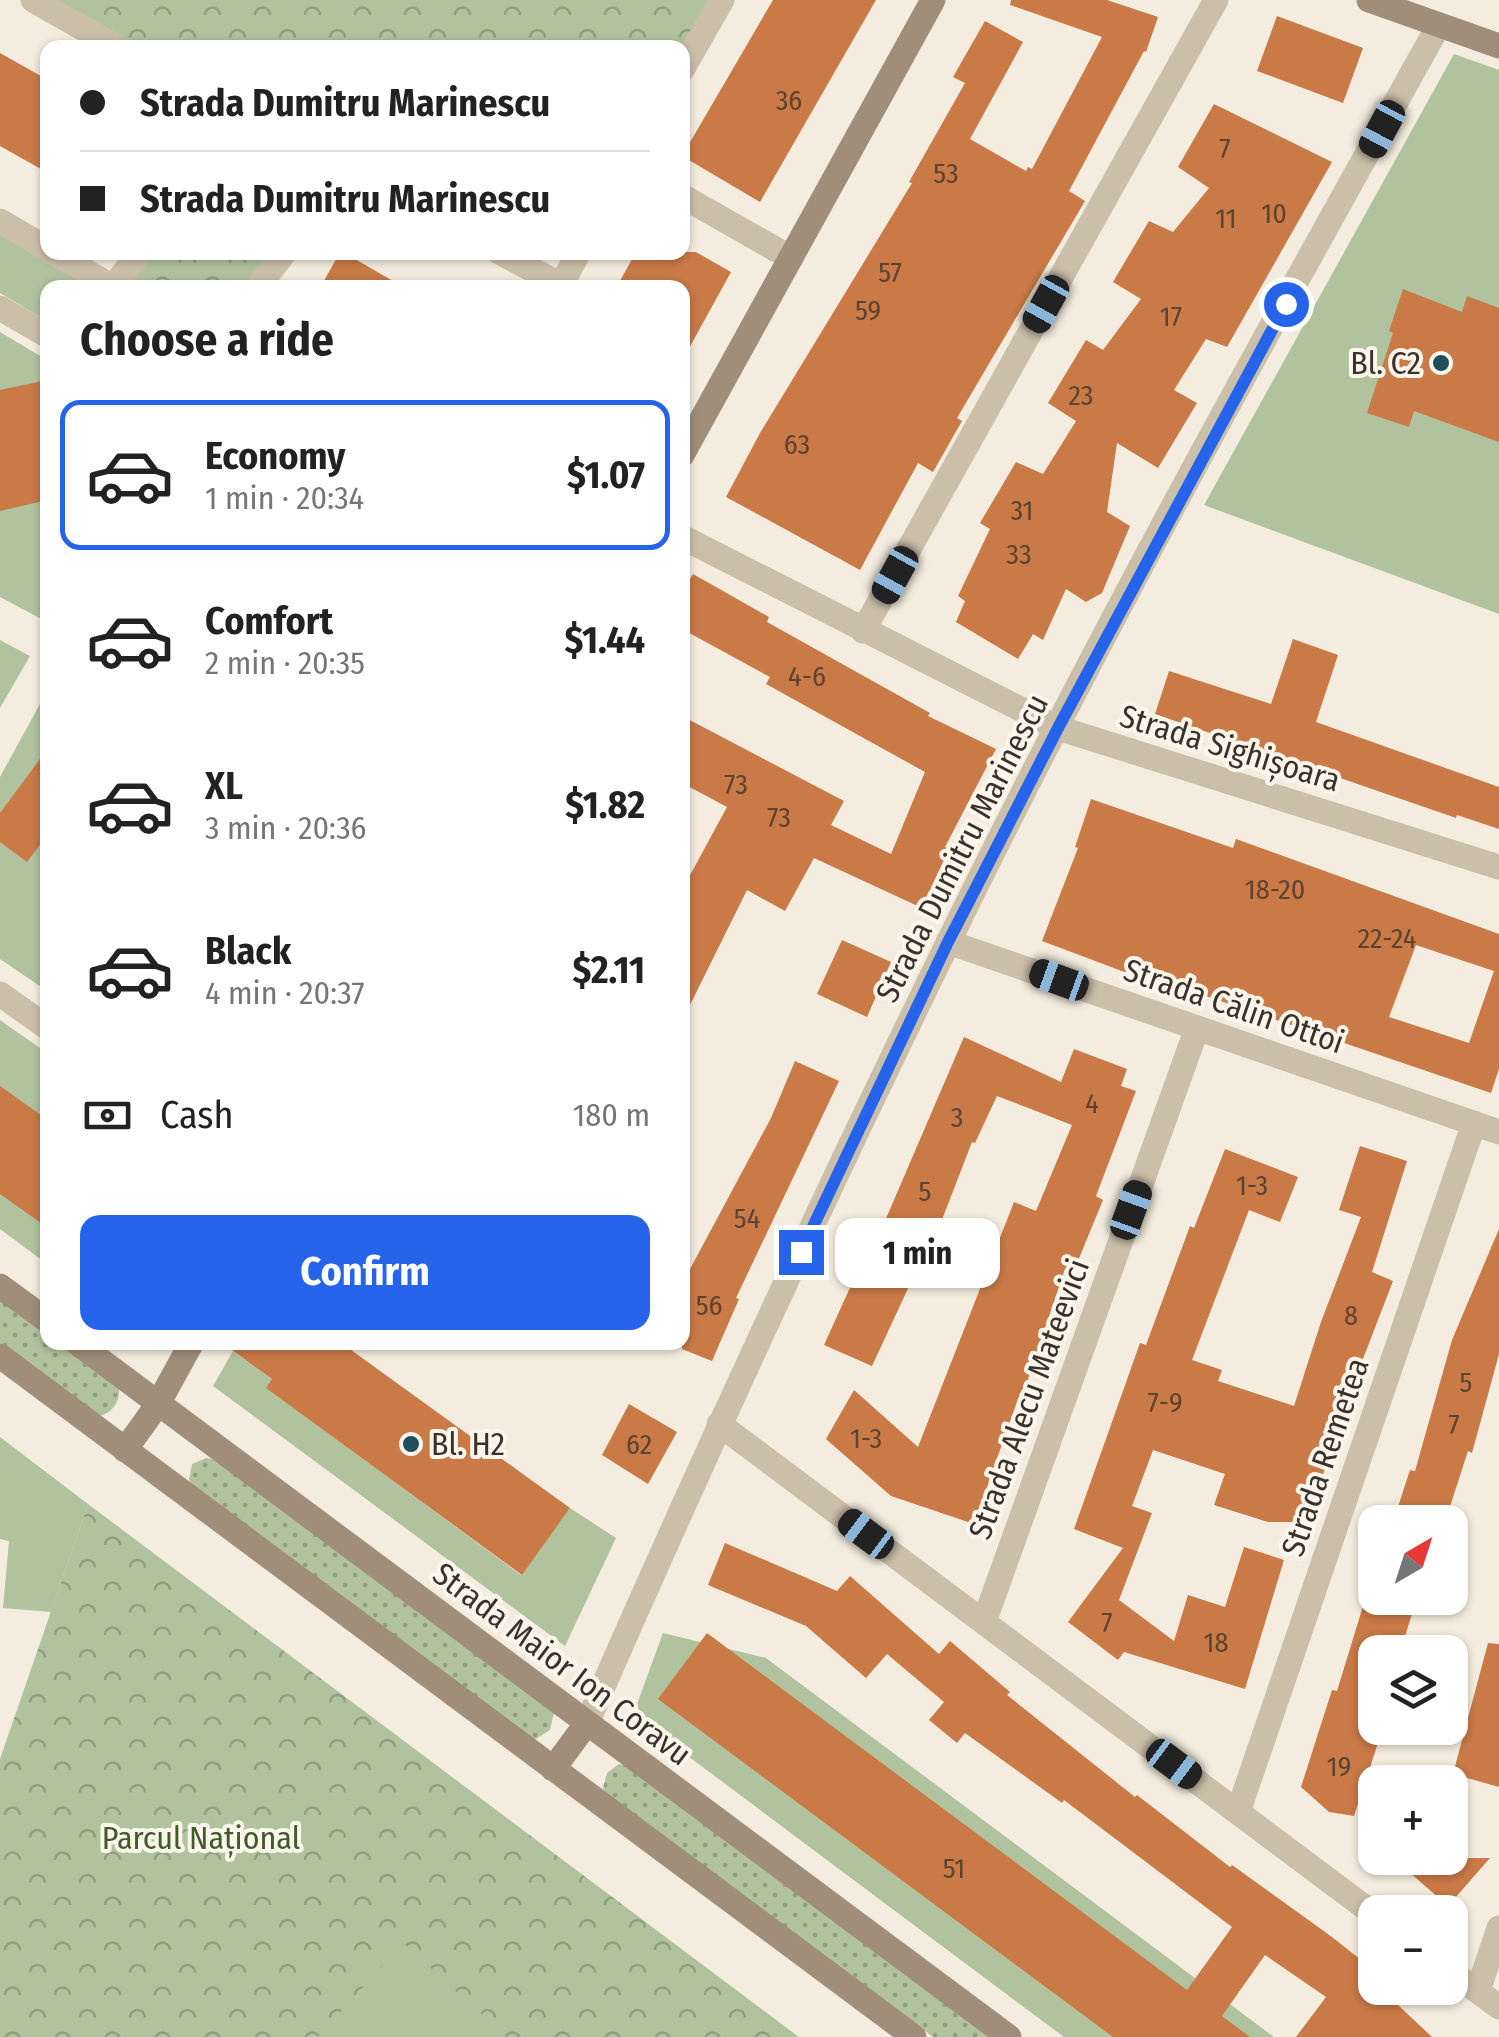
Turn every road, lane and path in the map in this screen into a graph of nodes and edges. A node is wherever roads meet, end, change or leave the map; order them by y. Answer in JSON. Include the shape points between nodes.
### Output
{"nodes":[{"id":1,"x":33,"y":0,"type":"edge"},
{"id":2,"x":722,"y":0,"type":"edge"},
{"id":3,"x":934,"y":0,"type":"edge"},
{"id":4,"x":1216,"y":0,"type":"edge"},
{"id":5,"x":1370,"y":0,"type":"edge"},
{"id":6,"x":1439,"y":25,"type":"junction"},
{"id":7,"x":104,"y":40,"type":"edge"},
{"id":8,"x":1499,"y":46,"type":"edge"},
{"id":9,"x":690,"y":56,"type":"edge"},
{"id":10,"x":690,"y":201,"type":"edge"},
{"id":11,"x":0,"y":221,"type":"edge"},
{"id":12,"x":40,"y":245,"type":"edge"},
{"id":13,"x":791,"y":258,"type":"junction"},
{"id":14,"x":65,"y":260,"type":"edge"},
{"id":15,"x":280,"y":260,"type":"edge"},
{"id":16,"x":514,"y":260,"type":"edge"},
{"id":17,"x":99,"y":280,"type":"edge"},
{"id":18,"x":263,"y":280,"type":"edge"},
{"id":19,"x":552,"y":280,"type":"edge"},
{"id":20,"x":0,"y":308,"type":"edge"},
{"id":21,"x":40,"y":331,"type":"edge"},
{"id":22,"x":690,"y":440,"type":"edge"},
{"id":23,"x":690,"y":541,"type":"edge"},
{"id":24,"x":863,"y":631,"type":"junction"},
{"id":25,"x":1058,"y":728,"type":"junction"},
{"id":26,"x":1499,"y":867,"type":"edge"},
{"id":27,"x":948,"y":942,"type":"junction"},
{"id":28,"x":0,"y":994,"type":"edge"},
{"id":29,"x":40,"y":1022,"type":"edge"},
{"id":30,"x":1197,"y":1028,"type":"junction"},
{"id":31,"x":1474,"y":1123,"type":"junction"},
{"id":32,"x":1499,"y":1132,"type":"edge"},
{"id":33,"x":0,"y":1286,"type":"edge"},
{"id":34,"x":40,"y":1316,"type":"edge"},
{"id":35,"x":87,"y":1350,"type":"edge"},
{"id":36,"x":188,"y":1350,"type":"edge"},
{"id":37,"x":0,"y":1356,"type":"edge"},
{"id":38,"x":158,"y":1404,"type":"junction"},
{"id":39,"x":719,"y":1424,"type":"junction"},
{"id":40,"x":125,"y":1450,"type":"junction"},
{"id":41,"x":984,"y":1622,"type":"junction"},
{"id":42,"x":587,"y":1723,"type":"junction"},
{"id":43,"x":554,"y":1769,"type":"junction"},
{"id":44,"x":1238,"y":1812,"type":"junction"},
{"id":45,"x":1358,"y":1901,"type":"edge"},
{"id":46,"x":1499,"y":1928,"type":"edge"},
{"id":47,"x":1468,"y":1984,"type":"edge"},
{"id":48,"x":1478,"y":1992,"type":"junction"},
{"id":49,"x":1499,"y":2007,"type":"edge"},
{"id":50,"x":914,"y":2037,"type":"edge"},
{"id":51,"x":1009,"y":2037,"type":"edge"}],
"edges":[{"from":1,"to":7,"type":"street"},
{"from":2,"to":9,"type":"street"},
{"from":3,"to":13,"type":"street"},
{"from":4,"to":24,"type":"street"},
{"from":5,"to":6,"type":"street"},
{"from":6,"to":8,"type":"street"},
{"from":6,"to":25,"type":"street","name":"Strada Dumitru Marinescu"},
{"from":10,"to":13,"type":"street"},
{"from":11,"to":12,"type":"street"},
{"from":13,"to":22,"type":"street"},
{"from":14,"to":17,"type":"street"},
{"from":15,"to":18,"type":"street"},
{"from":16,"to":19,"type":"street"},
{"from":20,"to":21,"type":"street"},
{"from":23,"to":24,"type":"street","name":"Strada Sighișoara"},
{"from":24,"to":25,"type":"street","name":"Strada Sighișoara"},
{"from":25,"to":26,"type":"street","name":"Strada Sighișoara"},
{"from":25,"to":27,"type":"street","name":"Strada Dumitru Marinescu"},
{"from":27,"to":30,"type":"street","name":"Strada Călin Ottoi"},
{"from":27,"to":39,"type":"street","name":"Strada Dumitru Marinescu"},
{"from":28,"to":29,"type":"street"},
{"from":30,"to":31,"type":"street","name":"Strada Călin Ottoi"},
{"from":30,"to":41,"type":"street","name":"Strada Alecu Mateevici"},
{"from":31,"to":32,"type":"street","name":"Strada Călin Ottoi"},
{"from":31,"to":44,"type":"street","name":"Strada Remetea"},
{"from":33,"to":34,"type":"street"},
{"from":35,"to":38,"type":"street","name":"Strada Maior Ion Coravu"},
{"from":36,"to":38,"type":"street"},
{"from":37,"to":40,"type":"street"},
{"from":38,"to":40,"type":"street"},
{"from":38,"to":42,"type":"street","name":"Strada Maior Ion Coravu"},
{"from":39,"to":41,"type":"street"},
{"from":39,"to":42,"type":"street","name":"Strada Dumitru Marinescu"},
{"from":40,"to":43,"type":"street"},
{"from":41,"to":44,"type":"street"},
{"from":42,"to":43,"type":"street"},
{"from":42,"to":51,"type":"street","name":"Strada Maior Ion Coravu"},
{"from":43,"to":50,"type":"street"},
{"from":44,"to":45,"type":"street"},
{"from":46,"to":48,"type":"street"},
{"from":47,"to":48,"type":"street"},
{"from":48,"to":49,"type":"street"}]}
